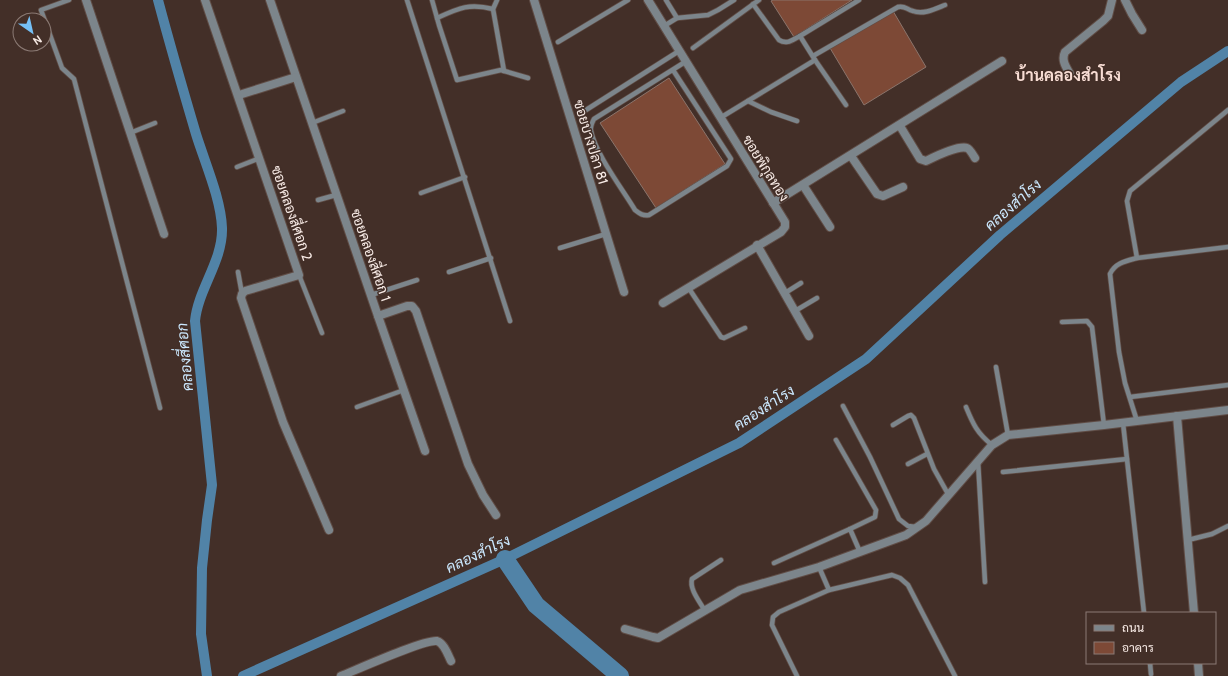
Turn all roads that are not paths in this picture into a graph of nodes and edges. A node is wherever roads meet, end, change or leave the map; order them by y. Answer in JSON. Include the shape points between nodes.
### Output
{"nodes":[{"id":1,"x":69,"y":0,"type":"edge"},
{"id":2,"x":86,"y":0,"type":"edge"},
{"id":3,"x":206,"y":0,"type":"edge"},
{"id":4,"x":270,"y":0,"type":"edge"},
{"id":5,"x":407,"y":0,"type":"edge"},
{"id":6,"x":432,"y":0,"type":"edge"},
{"id":7,"x":498,"y":0,"type":"edge"},
{"id":8,"x":534,"y":0,"type":"edge"},
{"id":9,"x":628,"y":0,"type":"edge"},
{"id":10,"x":648,"y":0,"type":"edge"},
{"id":11,"x":666,"y":0,"type":"edge"},
{"id":12,"x":734,"y":0,"type":"edge"},
{"id":13,"x":759,"y":0,"type":"edge"},
{"id":14,"x":859,"y":0,"type":"edge"},
{"id":15,"x":1112,"y":0,"type":"edge"},
{"id":16,"x":1125,"y":0,"type":"edge"},
{"id":17,"x":753,"y":4,"type":"junction"},
{"id":18,"x":945,"y":5,"type":"dead end"},
{"id":19,"x":493,"y":9,"type":"junction"},
{"id":20,"x":437,"y":18,"type":"junction"},
{"id":21,"x":677,"y":18,"type":"junction"},
{"id":22,"x":664,"y":26,"type":"junction"},
{"id":23,"x":1142,"y":30,"type":"dead end"},
{"id":24,"x":800,"y":36,"type":"junction"},
{"id":25,"x":558,"y":42,"type":"dead end"},
{"id":26,"x":693,"y":48,"type":"dead end"},
{"id":27,"x":683,"y":55,"type":"junction"},
{"id":28,"x":814,"y":58,"type":"junction"},
{"id":29,"x":1002,"y":61,"type":"dead end"},
{"id":30,"x":673,"y":70,"type":"junction"},
{"id":31,"x":504,"y":71,"type":"junction"},
{"id":32,"x":1070,"y":74,"type":"dead end"},
{"id":33,"x":296,"y":77,"type":"junction"},
{"id":34,"x":528,"y":78,"type":"dead end"},
{"id":35,"x":238,"y":96,"type":"junction"},
{"id":36,"x":748,"y":101,"type":"junction"},
{"id":37,"x":846,"y":105,"type":"dead end"},
{"id":38,"x":586,"y":110,"type":"dead end"},
{"id":39,"x":1228,"y":110,"type":"edge"},
{"id":40,"x":343,"y":111,"type":"dead end"},
{"id":41,"x":720,"y":118,"type":"junction"},
{"id":42,"x":796,"y":121,"type":"dead end"},
{"id":43,"x":312,"y":122,"type":"junction"},
{"id":44,"x":155,"y":123,"type":"dead end"},
{"id":45,"x":900,"y":126,"type":"junction"},
{"id":46,"x":130,"y":133,"type":"junction"},
{"id":47,"x":851,"y":156,"type":"junction"},
{"id":48,"x":260,"y":158,"type":"junction"},
{"id":49,"x":975,"y":158,"type":"dead end"},
{"id":50,"x":238,"y":166,"type":"dead end"},
{"id":51,"x":465,"y":177,"type":"junction"},
{"id":52,"x":803,"y":185,"type":"junction"},
{"id":53,"x":903,"y":187,"type":"dead end"},
{"id":54,"x":421,"y":193,"type":"dead end"},
{"id":55,"x":336,"y":194,"type":"junction"},
{"id":56,"x":318,"y":200,"type":"dead end"},
{"id":57,"x":773,"y":204,"type":"junction"},
{"id":58,"x":830,"y":227,"type":"dead end"},
{"id":59,"x":164,"y":234,"type":"dead end"},
{"id":60,"x":606,"y":234,"type":"junction"},
{"id":61,"x":757,"y":245,"type":"junction"},
{"id":62,"x":1228,"y":247,"type":"edge"},
{"id":63,"x":560,"y":248,"type":"dead end"},
{"id":64,"x":491,"y":258,"type":"junction"},
{"id":65,"x":1137,"y":258,"type":"junction"},
{"id":66,"x":238,"y":272,"type":"dead end"},
{"id":67,"x":449,"y":272,"type":"dead end"},
{"id":68,"x":299,"y":275,"type":"junction"},
{"id":69,"x":417,"y":280,"type":"dead end"},
{"id":70,"x":802,"y":283,"type":"dead end"},
{"id":71,"x":688,"y":287,"type":"junction"},
{"id":72,"x":624,"y":292,"type":"dead end"},
{"id":73,"x":242,"y":294,"type":"junction"},
{"id":74,"x":785,"y":294,"type":"junction"},
{"id":75,"x":371,"y":295,"type":"junction"},
{"id":76,"x":817,"y":298,"type":"dead end"},
{"id":77,"x":663,"y":303,"type":"dead end"},
{"id":78,"x":795,"y":311,"type":"junction"},
{"id":79,"x":378,"y":316,"type":"junction"},
{"id":80,"x":510,"y":321,"type":"dead end"},
{"id":81,"x":1062,"y":322,"type":"dead end"},
{"id":82,"x":745,"y":328,"type":"dead end"},
{"id":83,"x":322,"y":333,"type":"dead end"},
{"id":84,"x":809,"y":336,"type":"dead end"},
{"id":85,"x":996,"y":367,"type":"dead end"},
{"id":86,"x":1228,"y":386,"type":"edge"},
{"id":87,"x":404,"y":390,"type":"junction"},
{"id":88,"x":1130,"y":397,"type":"junction"},
{"id":89,"x":843,"y":406,"type":"dead end"},
{"id":90,"x":357,"y":407,"type":"dead end"},
{"id":91,"x":966,"y":407,"type":"dead end"},
{"id":92,"x":160,"y":408,"type":"dead end"},
{"id":93,"x":1228,"y":410,"type":"edge"},
{"id":94,"x":1177,"y":416,"type":"junction"},
{"id":95,"x":1137,"y":421,"type":"junction"},
{"id":96,"x":1123,"y":423,"type":"junction"},
{"id":97,"x":893,"y":425,"type":"dead end"},
{"id":98,"x":1104,"y":426,"type":"junction"},
{"id":99,"x":1008,"y":435,"type":"junction"},
{"id":100,"x":836,"y":440,"type":"dead end"},
{"id":101,"x":992,"y":444,"type":"junction"},
{"id":102,"x":425,"y":451,"type":"dead end"},
{"id":103,"x":927,"y":454,"type":"junction"},
{"id":104,"x":1127,"y":459,"type":"junction"},
{"id":105,"x":978,"y":461,"type":"junction"},
{"id":106,"x":908,"y":464,"type":"dead end"},
{"id":107,"x":1003,"y":472,"type":"dead end"},
{"id":108,"x":948,"y":494,"type":"junction"},
{"id":109,"x":496,"y":515,"type":"dead end"},
{"id":110,"x":1228,"y":526,"type":"edge"},
{"id":111,"x":918,"y":527,"type":"junction"},
{"id":112,"x":850,"y":529,"type":"junction"},
{"id":113,"x":329,"y":530,"type":"dead end"},
{"id":114,"x":1188,"y":540,"type":"junction"},
{"id":115,"x":860,"y":552,"type":"junction"},
{"id":116,"x":721,"y":560,"type":"dead end"},
{"id":117,"x":774,"y":563,"type":"dead end"},
{"id":118,"x":819,"y":567,"type":"junction"},
{"id":119,"x":985,"y":582,"type":"dead end"},
{"id":120,"x":829,"y":590,"type":"junction"},
{"id":121,"x":705,"y":611,"type":"junction"},
{"id":122,"x":1144,"y":612,"type":"edge"},
{"id":123,"x":1194,"y":612,"type":"edge"},
{"id":124,"x":625,"y":629,"type":"dead end"},
{"id":125,"x":451,"y":661,"type":"dead end"},
{"id":126,"x":1150,"y":664,"type":"edge"},
{"id":127,"x":1198,"y":664,"type":"edge"},
{"id":128,"x":1151,"y":674,"type":"dead end"},
{"id":129,"x":341,"y":676,"type":"edge"},
{"id":130,"x":797,"y":676,"type":"edge"},
{"id":131,"x":955,"y":676,"type":"edge"},
{"id":132,"x":1199,"y":676,"type":"edge"}],
"edges":[{"from":1,"to":92,"type":"lane","via":[[41,10],[62,68],[74,79]]},
{"from":2,"to":46,"type":"street"},
{"from":3,"to":35,"type":"street","name":"ซอยคลองสี่ศอก 2"},
{"from":4,"to":33,"type":"street","name":"ซอยคลองสี่ศอก 1"},
{"from":5,"to":51,"type":"lane"},
{"from":6,"to":20,"type":"lane"},
{"from":7,"to":19,"type":"lane"},
{"from":8,"to":60,"type":"street","name":"ซอยบางปลา 81"},
{"from":9,"to":25,"type":"lane"},
{"from":10,"to":22,"type":"street","name":"ซอยพิกุลทอง"},
{"from":11,"to":21,"type":"lane"},
{"from":12,"to":21,"type":"lane","via":[[708,15]]},
{"from":13,"to":17,"type":"lane"},
{"from":14,"to":24,"type":"lane"},
{"from":15,"to":32,"type":"street","via":[[1108,16],[1065,52],[1063,60]]},
{"from":16,"to":23,"type":"street"},
{"from":17,"to":24,"type":"lane","via":[[779,40],[788,43]]},
{"from":17,"to":26,"type":"lane"},
{"from":18,"to":28,"type":"lane","via":[[920,12],[898,7]]},
{"from":19,"to":20,"type":"lane","via":[[479,5],[459,8]]},
{"from":19,"to":31,"type":"lane"},
{"from":20,"to":31,"type":"lane","via":[[457,80]]},
{"from":21,"to":22,"type":"lane"},
{"from":22,"to":27,"type":"street","name":"ซอยพิกุลทอง"},
{"from":24,"to":28,"type":"lane"},
{"from":27,"to":30,"type":"lane"},
{"from":27,"to":38,"type":"lane"},
{"from":27,"to":41,"type":"street","name":"ซอยพิกุลทอง"},
{"from":28,"to":36,"type":"lane"},
{"from":28,"to":37,"type":"lane"},
{"from":29,"to":45,"type":"street"},
{"from":30,"to":30,"type":"lane","via":[[594,119],[591,124],[600,154],[635,210],[645,215],[649,215],[727,166],[731,159]]},
{"from":31,"to":34,"type":"lane"},
{"from":33,"to":35,"type":"street"},
{"from":33,"to":43,"type":"street","name":"ซอยคลองสี่ศอก 1"},
{"from":35,"to":48,"type":"street","name":"ซอยคลองสี่ศอก 2"},
{"from":36,"to":41,"type":"lane"},
{"from":36,"to":42,"type":"lane"},
{"from":39,"to":65,"type":"lane","via":[[1130,191],[1127,201]]},
{"from":40,"to":43,"type":"lane"},
{"from":41,"to":57,"type":"street","name":"ซอยพิกุลทอง"},
{"from":43,"to":55,"type":"street","name":"ซอยคลองสี่ศอก 1"},
{"from":44,"to":46,"type":"lane"},
{"from":45,"to":47,"type":"street"},
{"from":45,"to":49,"type":"street","via":[[923,161],[965,148],[968,148]]},
{"from":46,"to":59,"type":"street"},
{"from":47,"to":52,"type":"street"},
{"from":47,"to":53,"type":"street","via":[[877,194],[883,196]]},
{"from":48,"to":50,"type":"lane"},
{"from":48,"to":68,"type":"street","name":"ซอยคลองสี่ศอก 2"},
{"from":51,"to":54,"type":"lane"},
{"from":51,"to":64,"type":"lane"},
{"from":52,"to":57,"type":"street"},
{"from":52,"to":58,"type":"street"},
{"from":55,"to":56,"type":"lane"},
{"from":55,"to":75,"type":"street","name":"ซอยคลองสี่ศอก 1"},
{"from":57,"to":61,"type":"street","name":"ซอยพิกุลทอง","via":[[785,222],[785,227],[782,232]]},
{"from":60,"to":63,"type":"lane"},
{"from":60,"to":72,"type":"street","name":"ซอยบางปลา 81"},
{"from":61,"to":71,"type":"street","name":"ซอยพิกุลทอง"},
{"from":61,"to":74,"type":"street"},
{"from":62,"to":65,"type":"lane"},
{"from":64,"to":67,"type":"lane"},
{"from":64,"to":80,"type":"lane"},
{"from":65,"to":88,"type":"lane","via":[[1116,265],[1110,274],[1119,352]]},
{"from":66,"to":73,"type":"lane"},
{"from":68,"to":73,"type":"street","name":"ซอยคลองสี่ศอก 2"},
{"from":68,"to":83,"type":"lane"},
{"from":69,"to":75,"type":"lane"},
{"from":70,"to":74,"type":"lane"},
{"from":71,"to":77,"type":"street","name":"ซอยพิกุลทอง"},
{"from":71,"to":82,"type":"lane","via":[[721,337]]},
{"from":73,"to":113,"type":"street","via":[[241,298],[283,422]]},
{"from":74,"to":78,"type":"street"},
{"from":75,"to":79,"type":"street","name":"ซอยคลองสี่ศอก 1"},
{"from":76,"to":78,"type":"lane"},
{"from":78,"to":84,"type":"street"},
{"from":79,"to":87,"type":"street"},
{"from":79,"to":109,"type":"street","name":"ซอยคลองสี่ศอก 1","via":[[407,306],[412,306],[416,311],[468,464]]},
{"from":81,"to":98,"type":"lane","via":[[1087,321],[1092,327]]},
{"from":85,"to":99,"type":"lane"},
{"from":86,"to":88,"type":"lane"},
{"from":87,"to":90,"type":"lane"},
{"from":87,"to":102,"type":"street"},
{"from":88,"to":95,"type":"lane"},
{"from":89,"to":111,"type":"lane","via":[[900,519],[908,526]]},
{"from":91,"to":101,"type":"lane","via":[[981,436]]},
{"from":93,"to":94,"type":"street"},
{"from":94,"to":95,"type":"street"},
{"from":94,"to":114,"type":"street"},
{"from":95,"to":96,"type":"street"},
{"from":96,"to":98,"type":"street"},
{"from":96,"to":104,"type":"lane"},
{"from":97,"to":103,"type":"lane","via":[[911,415]]},
{"from":98,"to":99,"type":"street"},
{"from":99,"to":101,"type":"street"},
{"from":100,"to":112,"type":"lane","via":[[876,510],[875,517]]},
{"from":101,"to":105,"type":"street"},
{"from":103,"to":106,"type":"lane"},
{"from":103,"to":108,"type":"lane"},
{"from":104,"to":107,"type":"lane"},
{"from":104,"to":122,"type":"lane"},
{"from":105,"to":108,"type":"street"},
{"from":105,"to":119,"type":"lane"},
{"from":108,"to":111,"type":"street"},
{"from":110,"to":114,"type":"lane","via":[[1201,538]]},
{"from":111,"to":115,"type":"street","via":[[906,535]]},
{"from":112,"to":115,"type":"lane"},
{"from":112,"to":117,"type":"lane"},
{"from":114,"to":123,"type":"street"},
{"from":115,"to":118,"type":"street"},
{"from":116,"to":121,"type":"lane","via":[[692,579],[692,588]]},
{"from":118,"to":120,"type":"lane"},
{"from":118,"to":121,"type":"street","via":[[740,590]]},
{"from":120,"to":130,"type":"lane","via":[[773,617],[772,625]]},
{"from":120,"to":131,"type":"lane","via":[[892,575],[900,578],[908,585]]},
{"from":121,"to":124,"type":"street","via":[[658,638]]},
{"from":125,"to":129,"type":"street","via":[[437,641],[413,647]]},
{"from":126,"to":128,"type":"lane"},
{"from":127,"to":132,"type":"street"}]}
